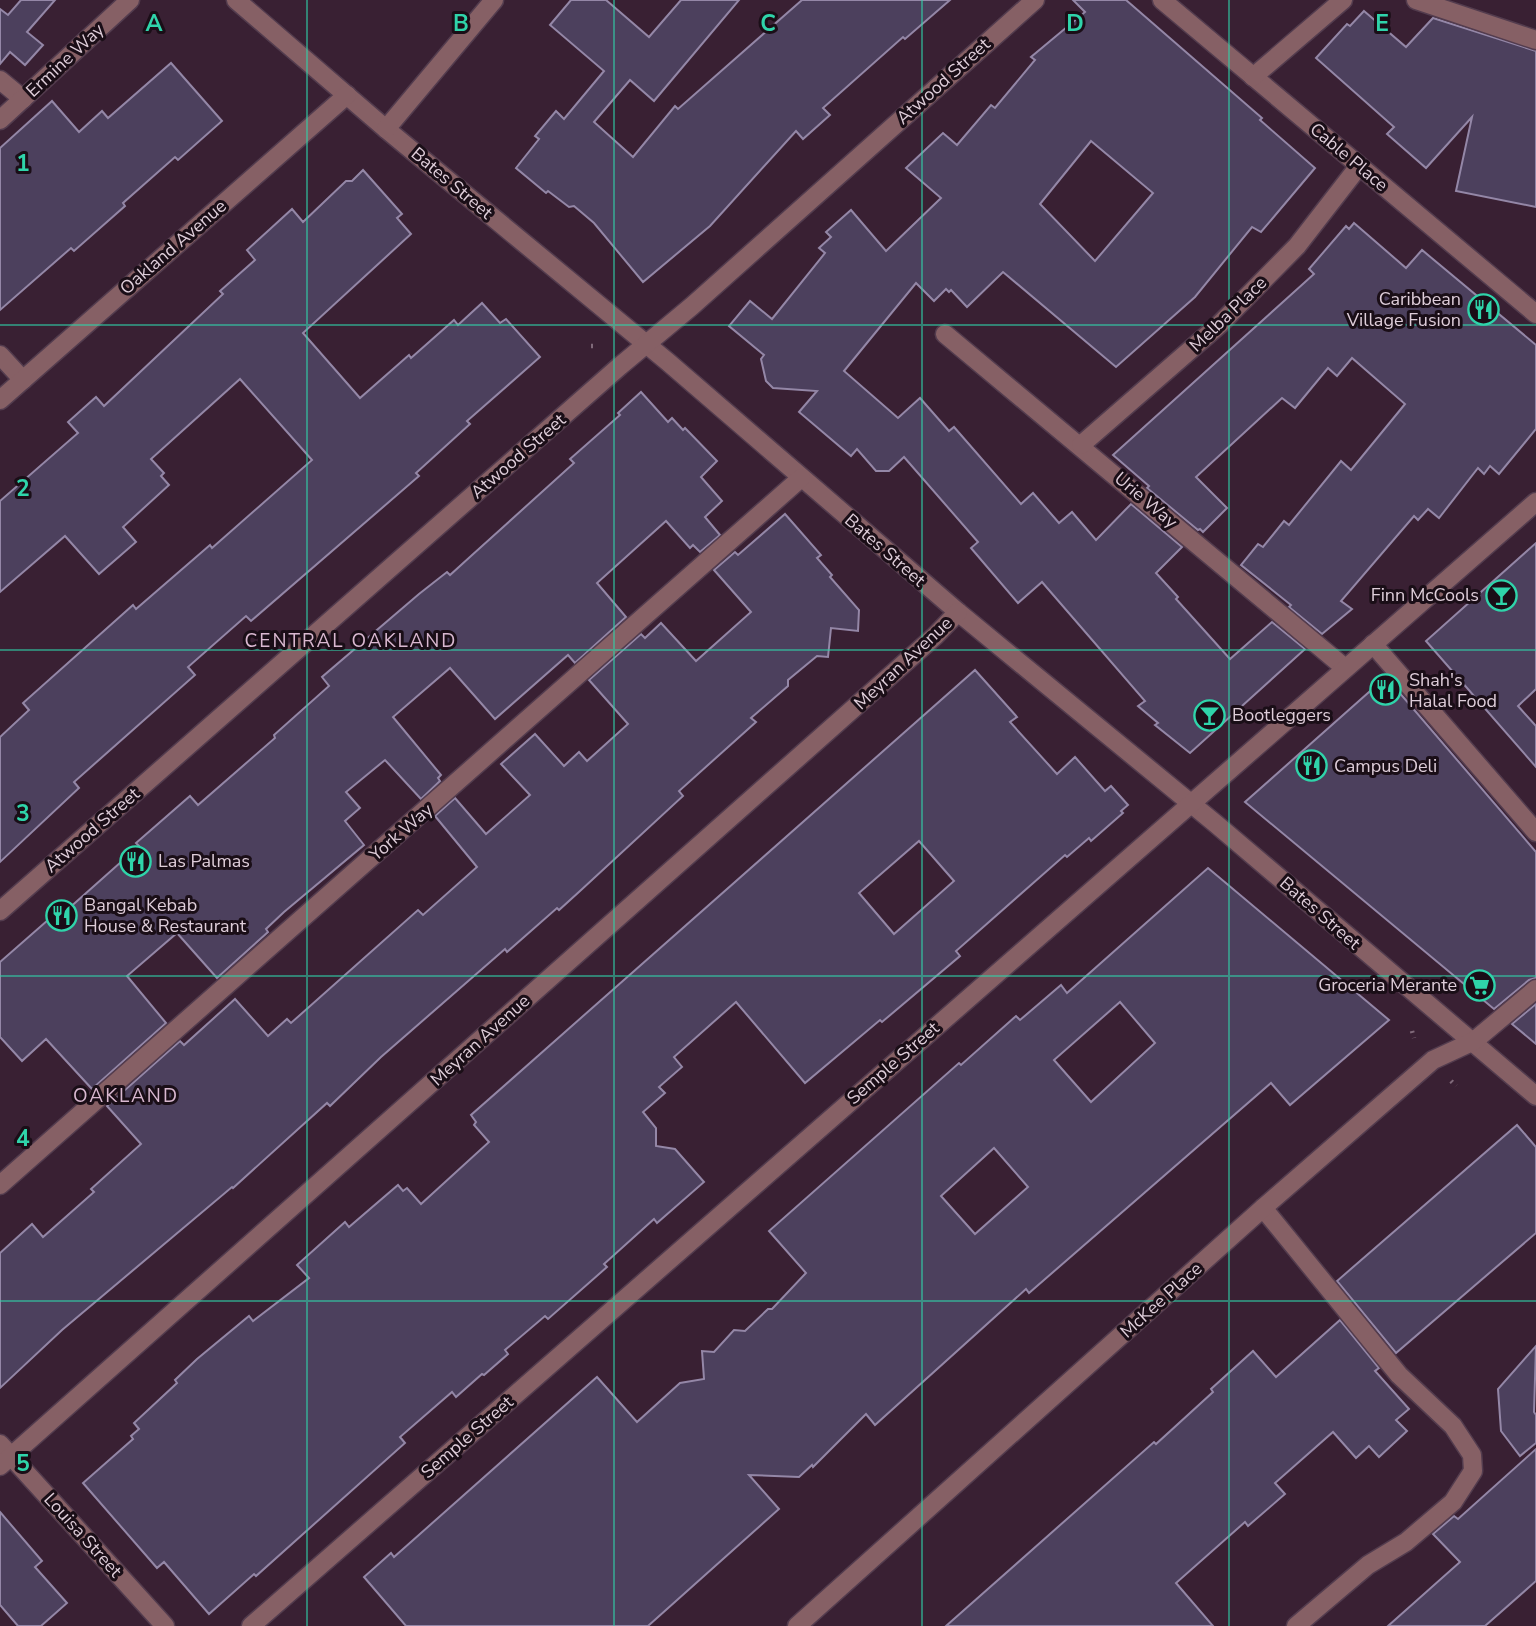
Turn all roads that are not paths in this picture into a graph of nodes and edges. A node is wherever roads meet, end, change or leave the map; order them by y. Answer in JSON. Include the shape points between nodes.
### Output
{"nodes":[{"id":1,"x":130,"y":0,"type":"edge"},
{"id":2,"x":236,"y":0,"type":"edge"},
{"id":3,"x":494,"y":0,"type":"edge"},
{"id":4,"x":1035,"y":0,"type":"edge"},
{"id":5,"x":1162,"y":0,"type":"edge"},
{"id":6,"x":1343,"y":0,"type":"edge"},
{"id":7,"x":1416,"y":0,"type":"edge"},
{"id":8,"x":1536,"y":40,"type":"edge"},
{"id":9,"x":1253,"y":77,"type":"junction"},
{"id":10,"x":0,"y":79,"type":"edge"},
{"id":11,"x":347,"y":95,"type":"junction"},
{"id":12,"x":23,"y":99,"type":"junction"},
{"id":13,"x":0,"y":120,"type":"edge"},
{"id":14,"x":386,"y":129,"type":"junction"},
{"id":15,"x":1359,"y":166,"type":"junction"},
{"id":16,"x":1536,"y":314,"type":"edge"},
{"id":17,"x":945,"y":334,"type":"dead end"},
{"id":18,"x":646,"y":344,"type":"junction"},
{"id":19,"x":0,"y":355,"type":"edge"},
{"id":20,"x":23,"y":380,"type":"junction"},
{"id":21,"x":0,"y":400,"type":"edge"},
{"id":22,"x":1081,"y":445,"type":"junction"},
{"id":23,"x":801,"y":478,"type":"junction"},
{"id":24,"x":1536,"y":502,"type":"edge"},
{"id":25,"x":958,"y":612,"type":"junction"},
{"id":26,"x":1373,"y":644,"type":"junction"},
{"id":27,"x":1345,"y":668,"type":"junction"},
{"id":28,"x":1191,"y":803,"type":"junction"},
{"id":29,"x":1536,"y":832,"type":"edge"},
{"id":30,"x":0,"y":911,"type":"edge"},
{"id":31,"x":1536,"y":989,"type":"edge"},
{"id":32,"x":1474,"y":1041,"type":"junction"},
{"id":33,"x":1536,"y":1096,"type":"edge"},
{"id":34,"x":0,"y":1185,"type":"edge"},
{"id":35,"x":1264,"y":1208,"type":"junction"},
{"id":36,"x":3,"y":1455,"type":"edge"},
{"id":37,"x":165,"y":1626,"type":"edge"},
{"id":38,"x":251,"y":1626,"type":"edge"},
{"id":39,"x":797,"y":1626,"type":"edge"},
{"id":40,"x":1296,"y":1626,"type":"edge"}],
"edges":[{"from":1,"to":12,"type":"street","name":"Ermine Way"},
{"from":2,"to":11,"type":"street","name":"Bates Street"},
{"from":3,"to":14,"type":"street"},
{"from":4,"to":18,"type":"street","name":"Atwood Street"},
{"from":5,"to":9,"type":"street","name":"Cable Place"},
{"from":6,"to":9,"type":"street"},
{"from":7,"to":8,"type":"street"},
{"from":9,"to":15,"type":"street","name":"Cable Place"},
{"from":10,"to":12,"type":"street"},
{"from":11,"to":14,"type":"street","name":"Bates Street"},
{"from":11,"to":20,"type":"street","name":"Oakland Avenue"},
{"from":12,"to":13,"type":"street","name":"Ermine Way"},
{"from":14,"to":18,"type":"street","name":"Bates Street"},
{"from":15,"to":16,"type":"street","name":"Cable Place"},
{"from":15,"to":22,"type":"street","name":"Melba Place","via":[[1297,246],[1220,324]]},
{"from":17,"to":22,"type":"street","name":"Urie Way"},
{"from":18,"to":23,"type":"street","name":"Bates Street"},
{"from":18,"to":30,"type":"street","name":"Atwood Street"},
{"from":19,"to":20,"type":"street"},
{"from":20,"to":21,"type":"street","name":"Oakland Avenue"},
{"from":22,"to":27,"type":"street","name":"Urie Way"},
{"from":23,"to":25,"type":"street","name":"Bates Street"},
{"from":23,"to":34,"type":"street","name":"York Way"},
{"from":24,"to":26,"type":"street","name":"Semple Street"},
{"from":25,"to":28,"type":"street","name":"Bates Street"},
{"from":25,"to":36,"type":"street","name":"Meyran Avenue","via":[[925,646]]},
{"from":26,"to":27,"type":"street","name":"Semple Street"},
{"from":26,"to":29,"type":"street"},
{"from":27,"to":28,"type":"street","name":"Semple Street"},
{"from":28,"to":32,"type":"street","name":"Bates Street"},
{"from":28,"to":38,"type":"street","name":"Semple Street"},
{"from":31,"to":32,"type":"street","name":"McKee Place"},
{"from":32,"to":33,"type":"street","name":"Bates Street"},
{"from":32,"to":35,"type":"street","name":"McKee Place","via":[[1433,1060]]},
{"from":35,"to":39,"type":"street","name":"McKee Place"},
{"from":35,"to":40,"type":"street","via":[[1399,1375],[1452,1426],[1472,1455],[1473,1471],[1453,1502]]},
{"from":36,"to":37,"type":"street","name":"Louisa Street"}]}
